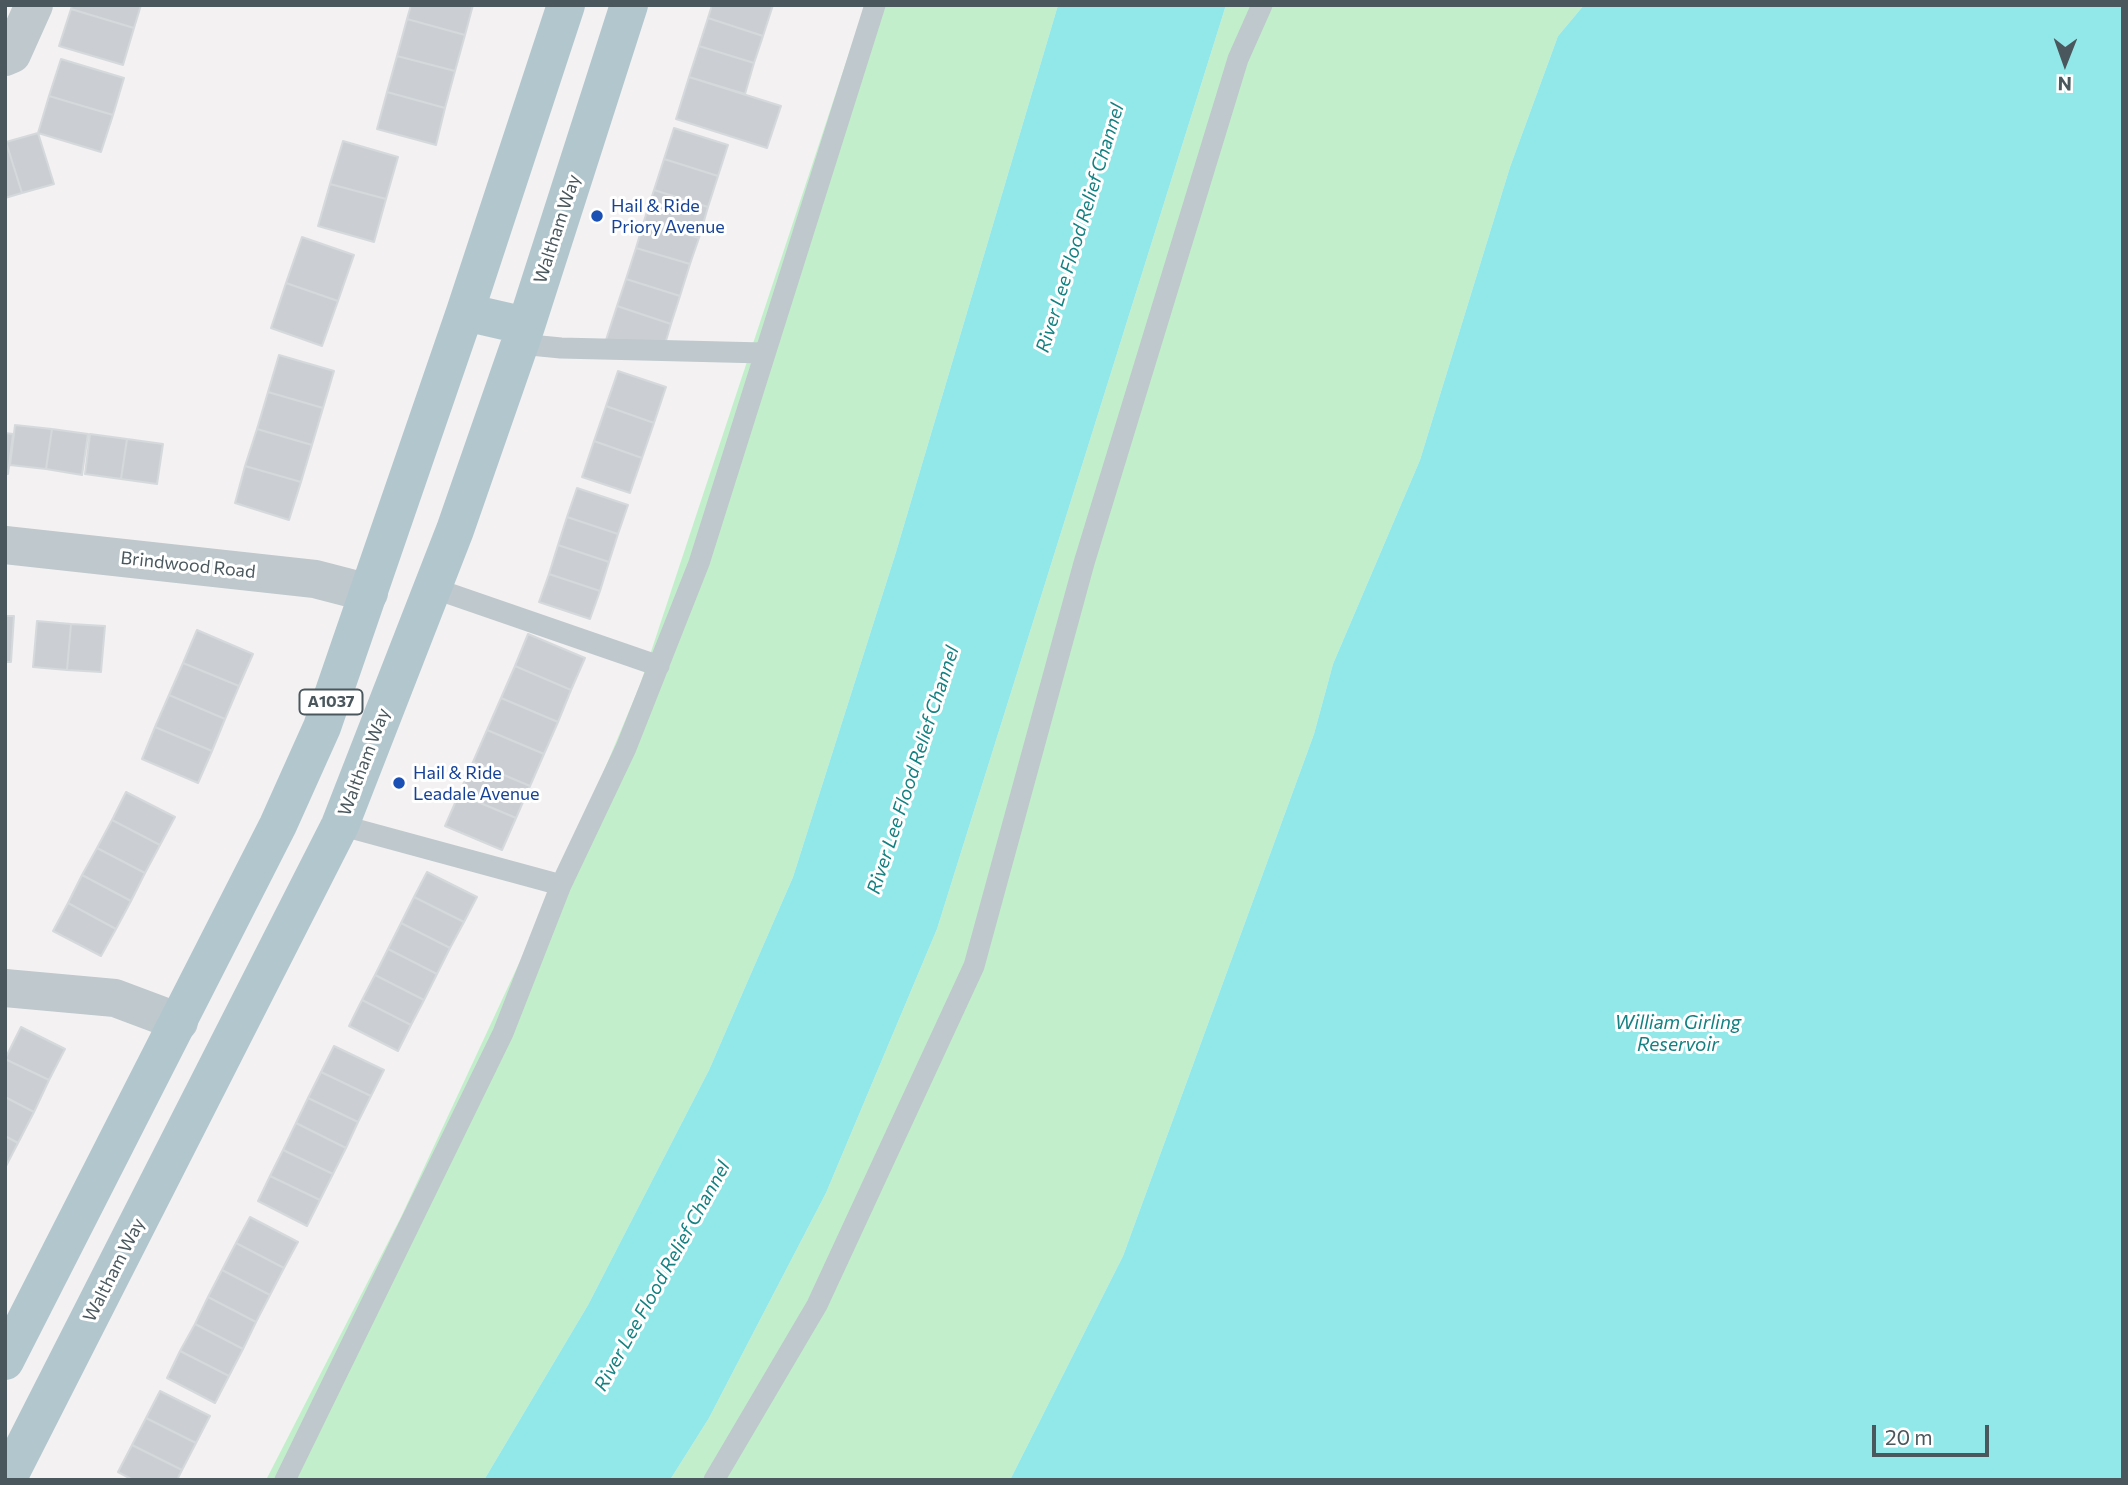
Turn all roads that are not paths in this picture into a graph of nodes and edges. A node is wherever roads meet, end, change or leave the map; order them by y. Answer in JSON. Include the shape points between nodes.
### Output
{"nodes":[{"id":1,"x":34,"y":5,"type":"edge"},
{"id":2,"x":566,"y":5,"type":"edge"},
{"id":3,"x":629,"y":5,"type":"edge"},
{"id":4,"x":875,"y":5,"type":"edge"},
{"id":5,"x":1262,"y":5,"type":"edge"},
{"id":6,"x":5,"y":57,"type":"edge"},
{"id":7,"x":465,"y":312,"type":"junction"},
{"id":8,"x":523,"y":335,"type":"junction"},
{"id":9,"x":764,"y":353,"type":"junction"},
{"id":10,"x":5,"y":545,"type":"edge"},
{"id":11,"x":433,"y":589,"type":"junction"},
{"id":12,"x":369,"y":593,"type":"junction"},
{"id":13,"x":659,"y":666,"type":"junction"},
{"id":14,"x":278,"y":825,"type":"junction"},
{"id":15,"x":334,"y":837,"type":"junction"},
{"id":16,"x":561,"y":885,"type":"junction"},
{"id":17,"x":5,"y":988,"type":"edge"},
{"id":18,"x":179,"y":1022,"type":"junction"},
{"id":19,"x":58,"y":1258,"type":"junction"},
{"id":20,"x":107,"y":1283,"type":"junction"},
{"id":21,"x":5,"y":1361,"type":"edge"},
{"id":22,"x":7,"y":1480,"type":"edge"},
{"id":23,"x":285,"y":1480,"type":"edge"},
{"id":24,"x":714,"y":1480,"type":"edge"}],
"edges":[{"from":1,"to":6,"type":"street","via":[[12,54]]},
{"from":2,"to":7,"type":"main road","number":"A1037"},
{"from":3,"to":8,"type":"main road","name":"Waltham Way","number":"A1037"},
{"from":4,"to":9,"type":"lane"},
{"from":5,"to":24,"type":"lane","via":[[1238,59],[1084,563],[974,966],[817,1305]]},
{"from":7,"to":8,"type":"main road"},
{"from":7,"to":12,"type":"main road","number":"A1037"},
{"from":8,"to":9,"type":"lane","via":[[561,348]]},
{"from":8,"to":11,"type":"main road","name":"Waltham Way","number":"A1037"},
{"from":9,"to":13,"type":"lane","via":[[699,563]]},
{"from":10,"to":12,"type":"street","name":"Brindwood Road","via":[[315,579]]},
{"from":11,"to":13,"type":"lane"},
{"from":11,"to":15,"type":"main road","name":"Waltham Way","number":"A1037"},
{"from":12,"to":14,"type":"main road","number":"A1037","via":[[322,727]]},
{"from":13,"to":16,"type":"lane"},
{"from":14,"to":15,"type":"main road"},
{"from":14,"to":18,"type":"main road","number":"A1037"},
{"from":15,"to":16,"type":"lane"},
{"from":15,"to":20,"type":"main road","name":"Waltham Way","number":"A1037"},
{"from":16,"to":23,"type":"lane","via":[[503,1034]]},
{"from":17,"to":18,"type":"street","via":[[115,998]]},
{"from":18,"to":19,"type":"main road","number":"A1037"},
{"from":19,"to":20,"type":"main road"},
{"from":19,"to":21,"type":"main road","number":"A1037"},
{"from":20,"to":22,"type":"main road","name":"Waltham Way","number":"A1037"}]}
